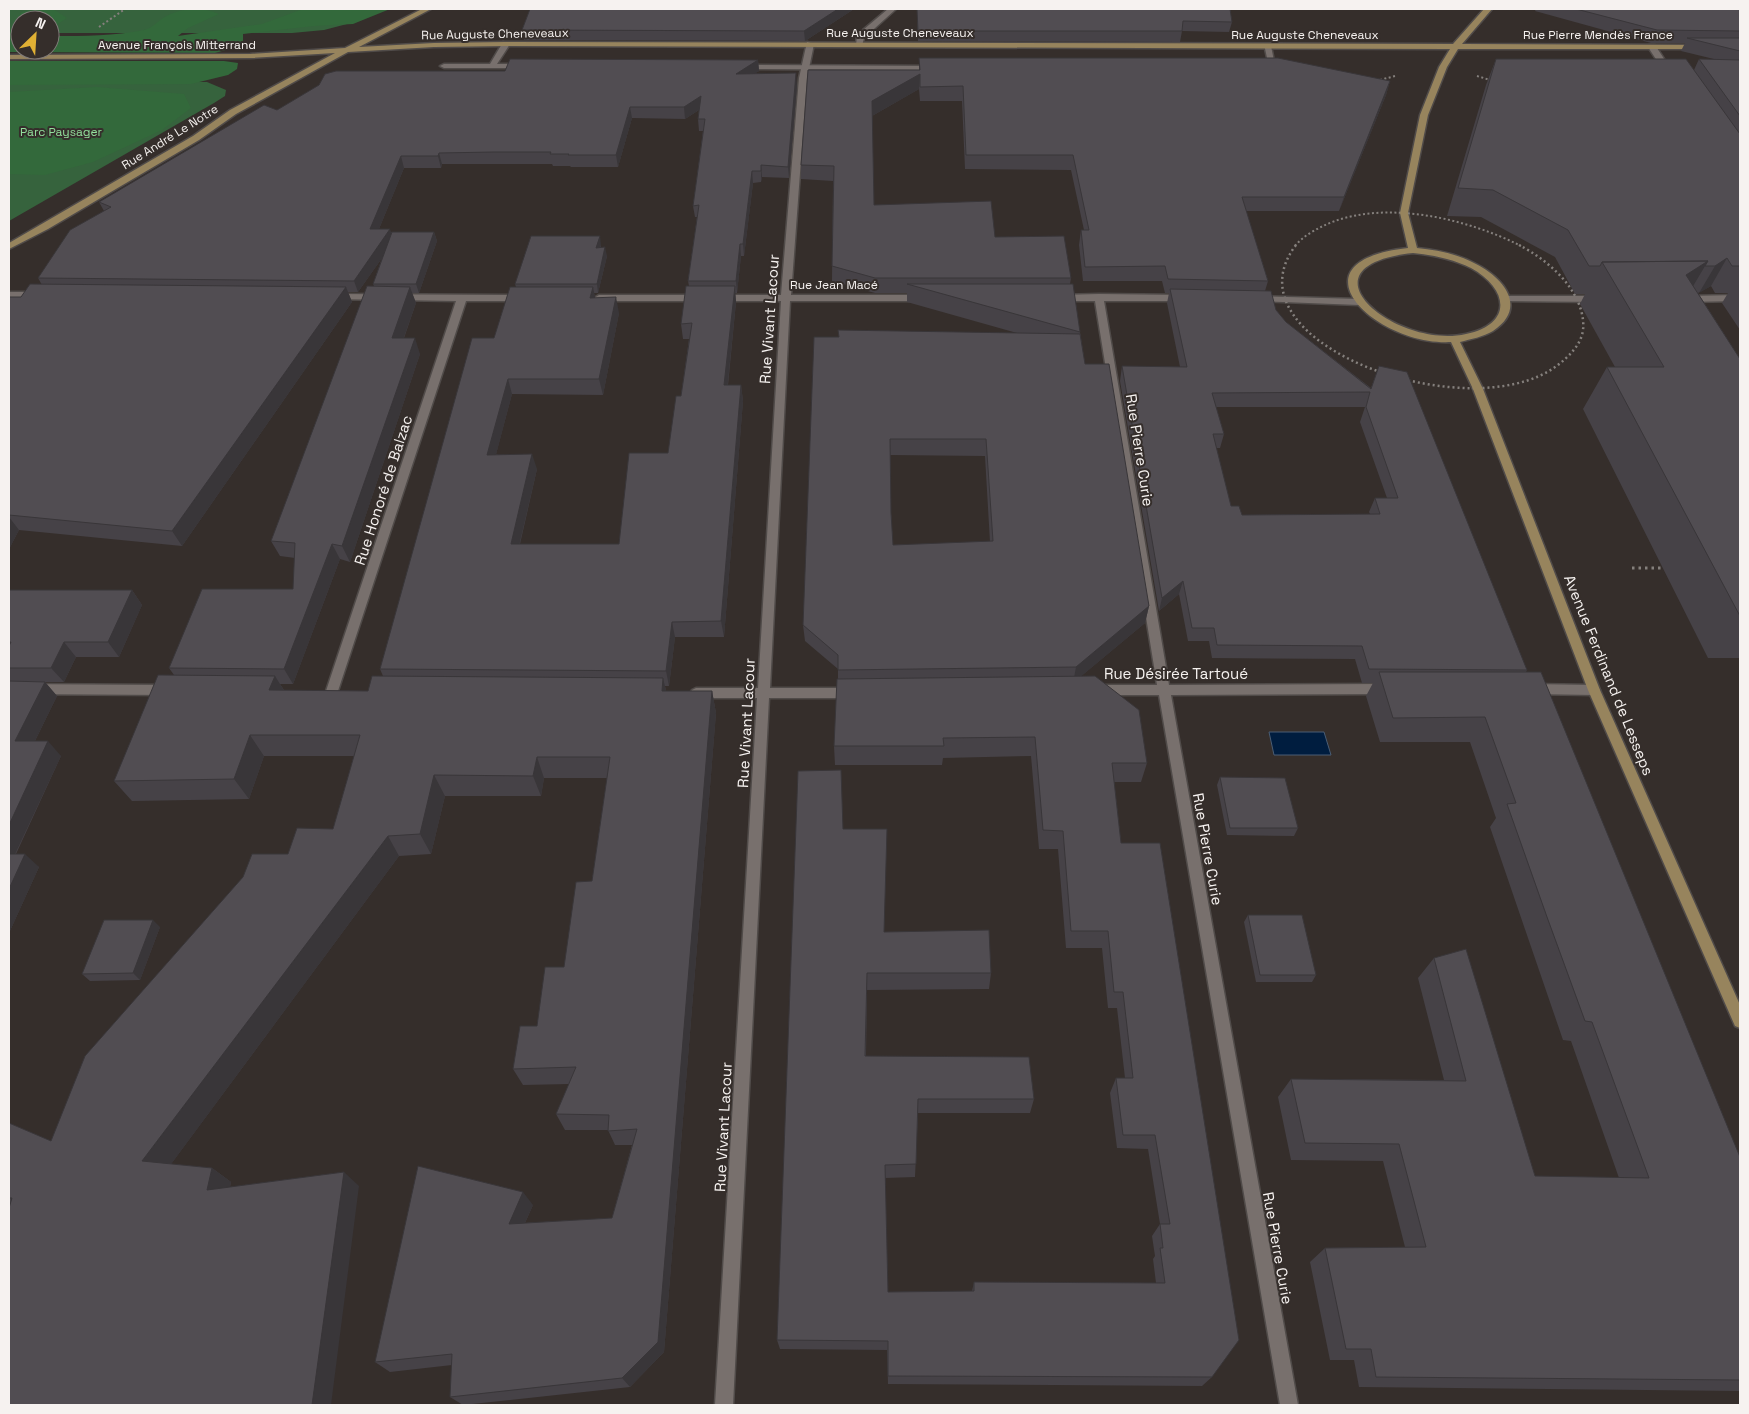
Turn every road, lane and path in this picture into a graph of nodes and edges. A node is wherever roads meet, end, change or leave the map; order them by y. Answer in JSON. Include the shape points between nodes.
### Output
{"nodes":[{"id":1,"x":427,"y":9,"type":"edge"},
{"id":2,"x":892,"y":9,"type":"edge"},
{"id":3,"x":1488,"y":9,"type":"edge"},
{"id":4,"x":506,"y":44,"type":"junction"},
{"id":5,"x":810,"y":44,"type":"junction"},
{"id":6,"x":859,"y":44,"type":"junction"},
{"id":7,"x":1267,"y":46,"type":"junction"},
{"id":8,"x":1456,"y":47,"type":"junction"},
{"id":9,"x":1652,"y":47,"type":"junction"},
{"id":10,"x":1711,"y":47,"type":"edge"},
{"id":11,"x":345,"y":50,"type":"junction"},
{"id":12,"x":9,"y":57,"type":"edge"},
{"id":13,"x":444,"y":66,"type":"dead end"},
{"id":14,"x":492,"y":66,"type":"junction"},
{"id":15,"x":531,"y":66,"type":"edge"},
{"id":16,"x":736,"y":67,"type":"edge"},
{"id":17,"x":805,"y":68,"type":"junction"},
{"id":18,"x":940,"y":68,"type":"edge"},
{"id":19,"x":1657,"y":68,"type":"edge"},
{"id":20,"x":1671,"y":68,"type":"junction"},
{"id":21,"x":1264,"y":69,"type":"edge"},
{"id":22,"x":1475,"y":75,"type":"dead end"},
{"id":23,"x":1398,"y":76,"type":"dead end"},
{"id":24,"x":1497,"y":80,"type":"edge"},
{"id":25,"x":1676,"y":81,"type":"edge"},
{"id":26,"x":1374,"y":82,"type":"edge"},
{"id":27,"x":1404,"y":213,"type":"junction"},
{"id":28,"x":9,"y":246,"type":"edge"},
{"id":29,"x":1413,"y":250,"type":"junction"},
{"id":30,"x":1284,"y":261,"type":"dead end"},
{"id":31,"x":1283,"y":267,"type":"dead end"},
{"id":32,"x":9,"y":295,"type":"edge"},
{"id":33,"x":48,"y":295,"type":"edge"},
{"id":34,"x":324,"y":297,"type":"edge"},
{"id":35,"x":462,"y":298,"type":"junction"},
{"id":36,"x":528,"y":298,"type":"edge"},
{"id":37,"x":587,"y":298,"type":"edge"},
{"id":38,"x":786,"y":298,"type":"junction"},
{"id":39,"x":933,"y":298,"type":"edge"},
{"id":40,"x":1050,"y":298,"type":"edge"},
{"id":41,"x":1099,"y":298,"type":"junction"},
{"id":42,"x":1196,"y":298,"type":"edge"},
{"id":43,"x":1740,"y":298,"type":"edge"},
{"id":44,"x":1245,"y":299,"type":"edge"},
{"id":45,"x":1284,"y":299,"type":"junction"},
{"id":46,"x":1505,"y":299,"type":"junction"},
{"id":47,"x":1576,"y":299,"type":"junction"},
{"id":48,"x":1615,"y":299,"type":"edge"},
{"id":49,"x":1673,"y":299,"type":"edge"},
{"id":50,"x":1359,"y":302,"type":"junction"},
{"id":51,"x":1454,"y":339,"type":"junction"},
{"id":52,"x":1478,"y":389,"type":"junction"},
{"id":53,"x":1632,"y":568,"type":"dead end"},
{"id":54,"x":1672,"y":568,"type":"dead end"},
{"id":55,"x":1164,"y":689,"type":"junction"},
{"id":56,"x":1402,"y":689,"type":"edge"},
{"id":57,"x":1522,"y":689,"type":"edge"},
{"id":58,"x":9,"y":690,"type":"edge"},
{"id":59,"x":185,"y":690,"type":"edge"},
{"id":60,"x":1084,"y":690,"type":"edge"},
{"id":61,"x":1594,"y":690,"type":"junction"},
{"id":62,"x":332,"y":691,"type":"edge"},
{"id":63,"x":864,"y":692,"type":"edge"},
{"id":64,"x":685,"y":693,"type":"edge"},
{"id":65,"x":764,"y":694,"type":"junction"},
{"id":66,"x":1740,"y":1021,"type":"edge"},
{"id":67,"x":724,"y":1405,"type":"edge"},
{"id":68,"x":1289,"y":1405,"type":"edge"}],
"edges":[{"from":1,"to":11,"type":"street","name":"Rue André Le Notre"},
{"from":2,"to":6,"type":"street","via":[[860,37]]},
{"from":3,"to":8,"type":"street"},
{"from":4,"to":5,"type":"street","name":"Rue Auguste Cheneveaux"},
{"from":4,"to":11,"type":"street","name":"Rue Auguste Cheneveaux"},
{"from":4,"to":14,"type":"street"},
{"from":5,"to":6,"type":"street","name":"Rue Auguste Cheneveaux"},
{"from":5,"to":17,"type":"street","name":"Rue Vivant Lacour"},
{"from":6,"to":7,"type":"street","name":"Rue Auguste Cheneveaux"},
{"from":7,"to":8,"type":"street","name":"Rue Auguste Cheneveaux"},
{"from":7,"to":21,"type":"street","via":[[1274,69]]},
{"from":8,"to":9,"type":"street","name":"Rue Pierre Mendès France"},
{"from":8,"to":27,"type":"street","via":[[1443,67],[1424,115]]},
{"from":9,"to":10,"type":"street","name":"Rue Pierre Mendès France"},
{"from":9,"to":20,"type":"street"},
{"from":11,"to":12,"type":"street","name":"Avenue François Mitterrand","via":[[250,56]]},
{"from":11,"to":28,"type":"street","name":"Rue André Le Notre","via":[[233,112],[196,138]]},
{"from":13,"to":14,"type":"street"},
{"from":14,"to":15,"type":"street"},
{"from":16,"to":17,"type":"street"},
{"from":17,"to":18,"type":"street"},
{"from":17,"to":38,"type":"street","name":"Rue Vivant Lacour"},
{"from":19,"to":20,"type":"street"},
{"from":20,"to":25,"type":"street"},
{"from":22,"to":24,"type":"path"},
{"from":23,"to":26,"type":"path"},
{"from":27,"to":29,"type":"street"},
{"from":27,"to":30,"type":"path","via":[[1351,217],[1329,224],[1306,236]]},
{"from":27,"to":47,"type":"path","via":[[1473,225],[1520,245],[1548,264],[1571,288]]},
{"from":29,"to":46,"type":"street","via":[[1461,260],[1482,271],[1497,284]]},
{"from":29,"to":50,"type":"street","via":[[1375,256],[1362,265],[1354,276],[1353,288]]},
{"from":31,"to":45,"type":"path"},
{"from":32,"to":33,"type":"street"},
{"from":34,"to":35,"type":"street"},
{"from":35,"to":36,"type":"street"},
{"from":35,"to":62,"type":"street","name":"Rue Honoré de Balzac"},
{"from":37,"to":38,"type":"street","name":"Rue Jean Macé"},
{"from":38,"to":39,"type":"street","name":"Rue Jean Macé"},
{"from":38,"to":65,"type":"street","name":"Rue Vivant Lacour"},
{"from":40,"to":41,"type":"street"},
{"from":41,"to":42,"type":"street"},
{"from":41,"to":55,"type":"street","name":"Rue Pierre Curie"},
{"from":43,"to":49,"type":"street"},
{"from":44,"to":45,"type":"street"},
{"from":45,"to":50,"type":"street"},
{"from":45,"to":52,"type":"path","via":[[1303,326],[1325,346],[1357,364],[1399,380],[1437,387]]},
{"from":46,"to":47,"type":"street"},
{"from":46,"to":51,"type":"street","via":[[1506,311],[1501,321],[1490,330]]},
{"from":47,"to":48,"type":"street"},
{"from":47,"to":52,"type":"path","via":[[1583,329],[1579,345],[1557,368],[1530,382]]},
{"from":50,"to":51,"type":"street","via":[[1388,325],[1431,338]]},
{"from":51,"to":52,"type":"street","name":"Avenue Ferdinand de Lesseps"},
{"from":52,"to":61,"type":"street","name":"Avenue Ferdinand de Lesseps"},
{"from":53,"to":54,"type":"path"},
{"from":55,"to":56,"type":"street","name":"Rue Désirée Tartoué"},
{"from":55,"to":60,"type":"street","name":"Rue Désirée Tartoué"},
{"from":55,"to":68,"type":"street","name":"Rue Pierre Curie"},
{"from":57,"to":61,"type":"street"},
{"from":58,"to":59,"type":"street"},
{"from":61,"to":66,"type":"street","name":"Avenue Ferdinand de Lesseps"},
{"from":63,"to":65,"type":"street"},
{"from":64,"to":65,"type":"street"},
{"from":65,"to":67,"type":"street","name":"Rue Vivant Lacour"}]}
